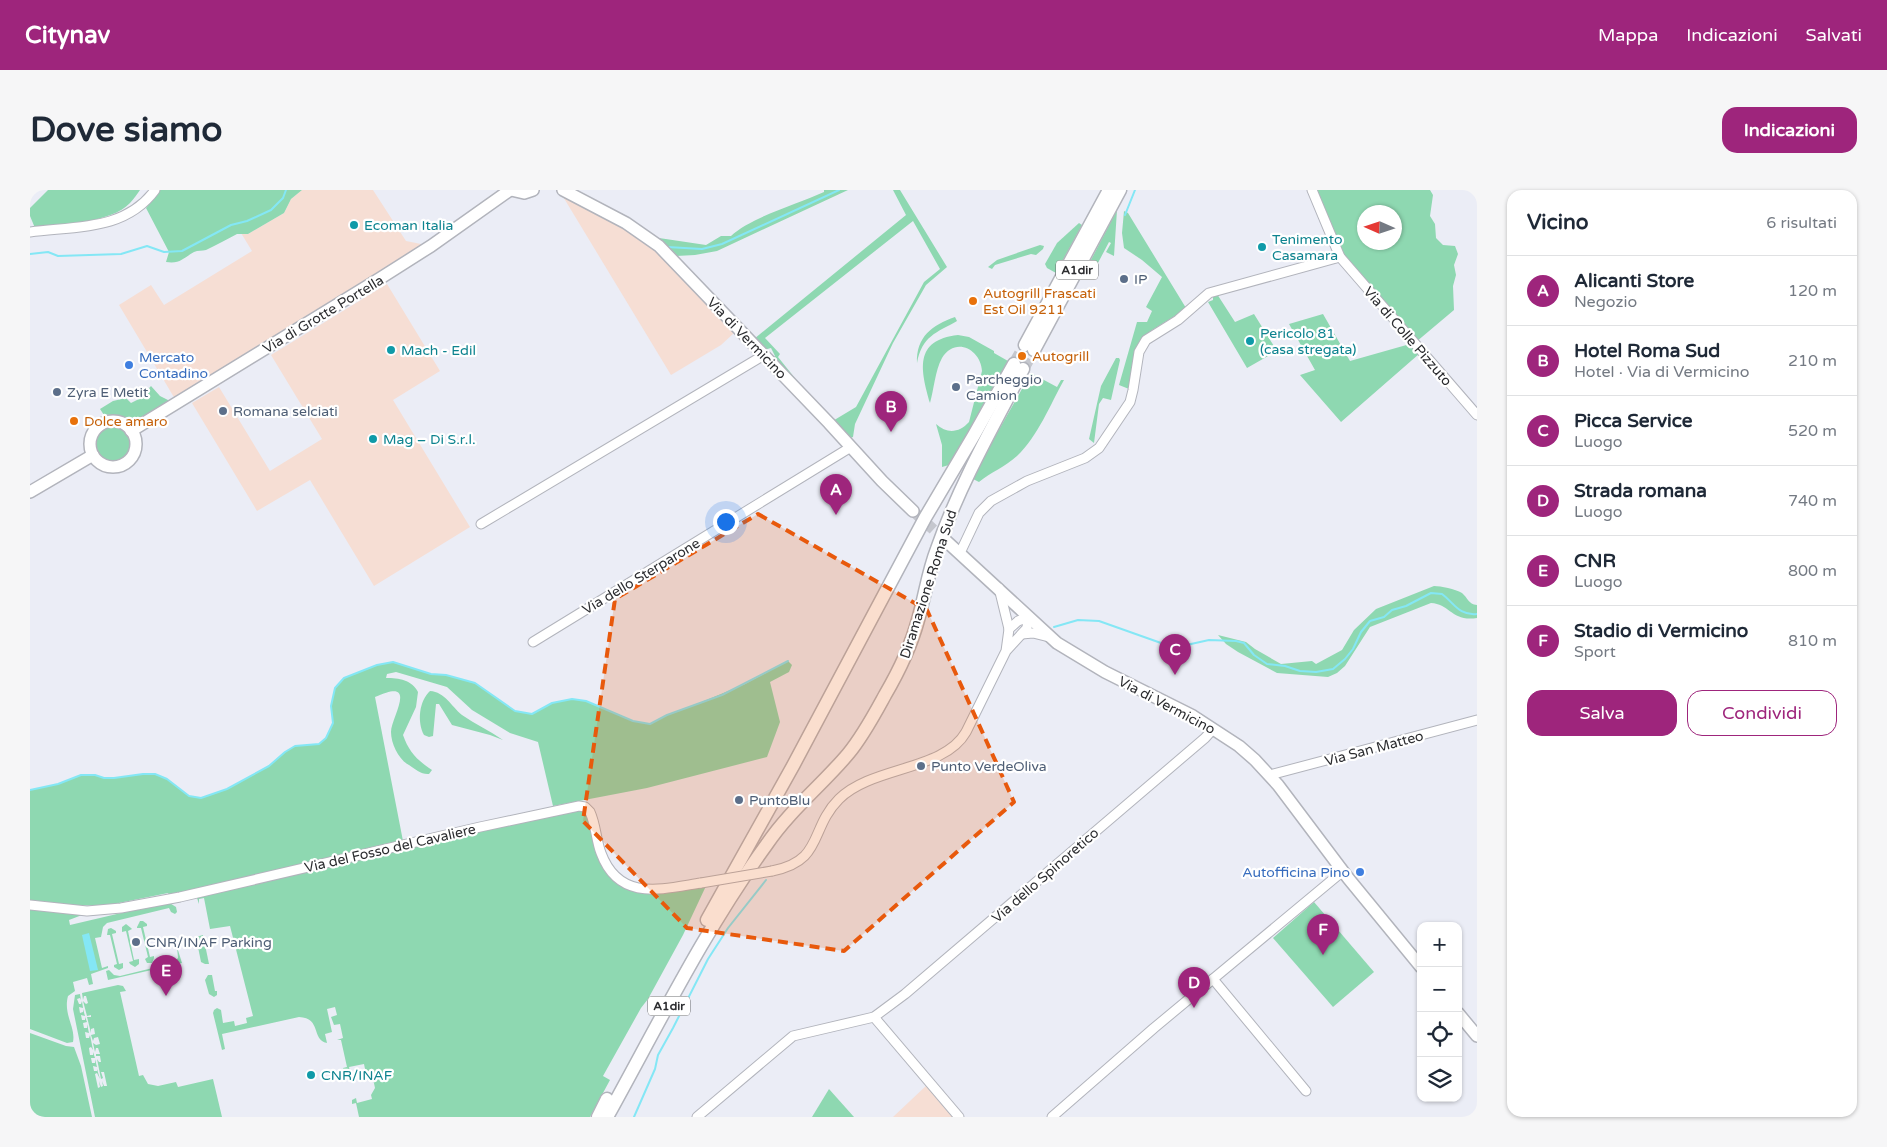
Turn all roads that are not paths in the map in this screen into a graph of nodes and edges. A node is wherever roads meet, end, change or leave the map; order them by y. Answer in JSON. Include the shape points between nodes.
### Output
{"nodes":[{"id":1,"x":155,"y":190,"type":"edge"},
{"id":2,"x":511,"y":190,"type":"edge"},
{"id":3,"x":534,"y":190,"type":"edge"},
{"id":4,"x":562,"y":190,"type":"edge"},
{"id":5,"x":1109,"y":190,"type":"edge"},
{"id":6,"x":1120,"y":190,"type":"edge"},
{"id":7,"x":1312,"y":190,"type":"edge"},
{"id":8,"x":30,"y":232,"type":"edge"},
{"id":9,"x":1340,"y":257,"type":"junction"},
{"id":10,"x":764,"y":355,"type":"junction"},
{"id":11,"x":1477,"y":414,"type":"edge"},
{"id":12,"x":131,"y":430,"type":"junction"},
{"id":13,"x":851,"y":447,"type":"junction"},
{"id":14,"x":93,"y":455,"type":"junction"},
{"id":15,"x":30,"y":492,"type":"edge"},
{"id":16,"x":913,"y":511,"type":"tunnel mouth"},
{"id":17,"x":481,"y":524,"type":"dead end"},
{"id":18,"x":945,"y":540,"type":"tunnel mouth"},
{"id":19,"x":960,"y":553,"type":"junction"},
{"id":20,"x":998,"y":588,"type":"junction"},
{"id":21,"x":1028,"y":617,"type":"junction"},
{"id":22,"x":1009,"y":629,"type":"junction"},
{"id":23,"x":1022,"y":634,"type":"junction"},
{"id":24,"x":1049,"y":636,"type":"junction"},
{"id":25,"x":533,"y":642,"type":"dead end"},
{"id":26,"x":1006,"y":651,"type":"junction"},
{"id":27,"x":1477,"y":720,"type":"edge"},
{"id":28,"x":1213,"y":729,"type":"junction"},
{"id":29,"x":1270,"y":775,"type":"junction"},
{"id":30,"x":1343,"y":871,"type":"junction"},
{"id":31,"x":30,"y":905,"type":"edge"},
{"id":32,"x":1420,"y":967,"type":"edge"},
{"id":33,"x":1213,"y":979,"type":"junction"},
{"id":34,"x":874,"y":1017,"type":"junction"},
{"id":35,"x":1462,"y":1018,"type":"edge"},
{"id":36,"x":1477,"y":1036,"type":"edge"},
{"id":37,"x":1306,"y":1091,"type":"dead end"},
{"id":38,"x":598,"y":1117,"type":"edge"},
{"id":39,"x":608,"y":1117,"type":"edge"},
{"id":40,"x":697,"y":1117,"type":"edge"},
{"id":41,"x":959,"y":1117,"type":"edge"},
{"id":42,"x":1052,"y":1117,"type":"edge"}],
"edges":[{"from":1,"to":8,"type":"street","via":[[139,207],[117,220]]},
{"from":2,"to":3,"type":"main road","via":[[524,193]]},
{"from":2,"to":12,"type":"main road","name":"Via di Grotte Portella","via":[[379,279]]},
{"from":4,"to":10,"type":"main road","name":"Via di Vermicino","via":[[618,218],[655,243]]},
{"from":5,"to":6,"type":"highway","number":"A1dir","via":[[1029,348]]},
{"from":7,"to":9,"type":"street","name":"Via di Colle Pizzuto"},
{"from":9,"to":11,"type":"street","name":"Via di Colle Pizzuto"},
{"from":9,"to":19,"type":"street","via":[[1209,293],[1178,320],[1146,340],[1138,354],[1130,400],[1101,446],[1086,458],[1024,482],[991,501],[981,511]]},
{"from":10,"to":13,"type":"main road","name":"Via di Vermicino"},
{"from":10,"to":17,"type":"street"},
{"from":12,"to":14,"type":"main road","via":[[119,422],[102,424],[91,437]]},
{"from":12,"to":14,"type":"main road","via":[[136,446],[126,463],[108,466]]},
{"from":13,"to":16,"type":"main road","name":"Via di Vermicino"},
{"from":13,"to":25,"type":"street","name":"Via dello Sterparone"},
{"from":14,"to":15,"type":"main road"},
{"from":18,"to":19,"type":"main road","name":"Via di Vermicino"},
{"from":19,"to":20,"type":"main road","name":"Via di Vermicino"},
{"from":20,"to":21,"type":"main road","name":"Via di Vermicino"},
{"from":20,"to":22,"type":"street"},
{"from":21,"to":22,"type":"street"},
{"from":21,"to":23,"type":"street","via":[[1028,625]]},
{"from":21,"to":24,"type":"main road","name":"Via di Vermicino"},
{"from":22,"to":26,"type":"street"},
{"from":23,"to":24,"type":"street"},
{"from":23,"to":26,"type":"street"},
{"from":24,"to":28,"type":"main road","name":"Via di Vermicino","via":[[1096,667]]},
{"from":26,"to":31,"type":"street","name":"Via del Fosso del Cavaliere","bridge":true,"via":[[966,732],[955,746],[939,756],[868,781],[847,792],[833,806],[805,856],[793,865],[772,871],[647,890],[636,888],[623,882],[604,861],[591,814],[581,806],[121,908],[87,911]]},
{"from":27,"to":29,"type":"street","name":"Via San Matteo"},
{"from":28,"to":29,"type":"main road","name":"Via di Vermicino","via":[[1248,753]]},
{"from":28,"to":34,"type":"street","name":"Via dello Spinoretico","via":[[929,976]]},
{"from":29,"to":30,"type":"main road","name":"Via di Vermicino"},
{"from":30,"to":32,"type":"main road","name":"Via di Vermicino"},
{"from":30,"to":33,"type":"street"},
{"from":33,"to":37,"type":"street"},
{"from":33,"to":42,"type":"street"},
{"from":34,"to":40,"type":"street","via":[[793,1036]]},
{"from":34,"to":41,"type":"street"},
{"from":35,"to":36,"type":"main road"},
{"from":38,"to":39,"type":"highway","name":"Diramazione Roma Sud","number":"A1dir","via":[[794,764],[925,518],[1018,367],[957,499],[931,565],[915,631],[887,692],[850,752],[786,819],[741,881],[709,932]]}]}
